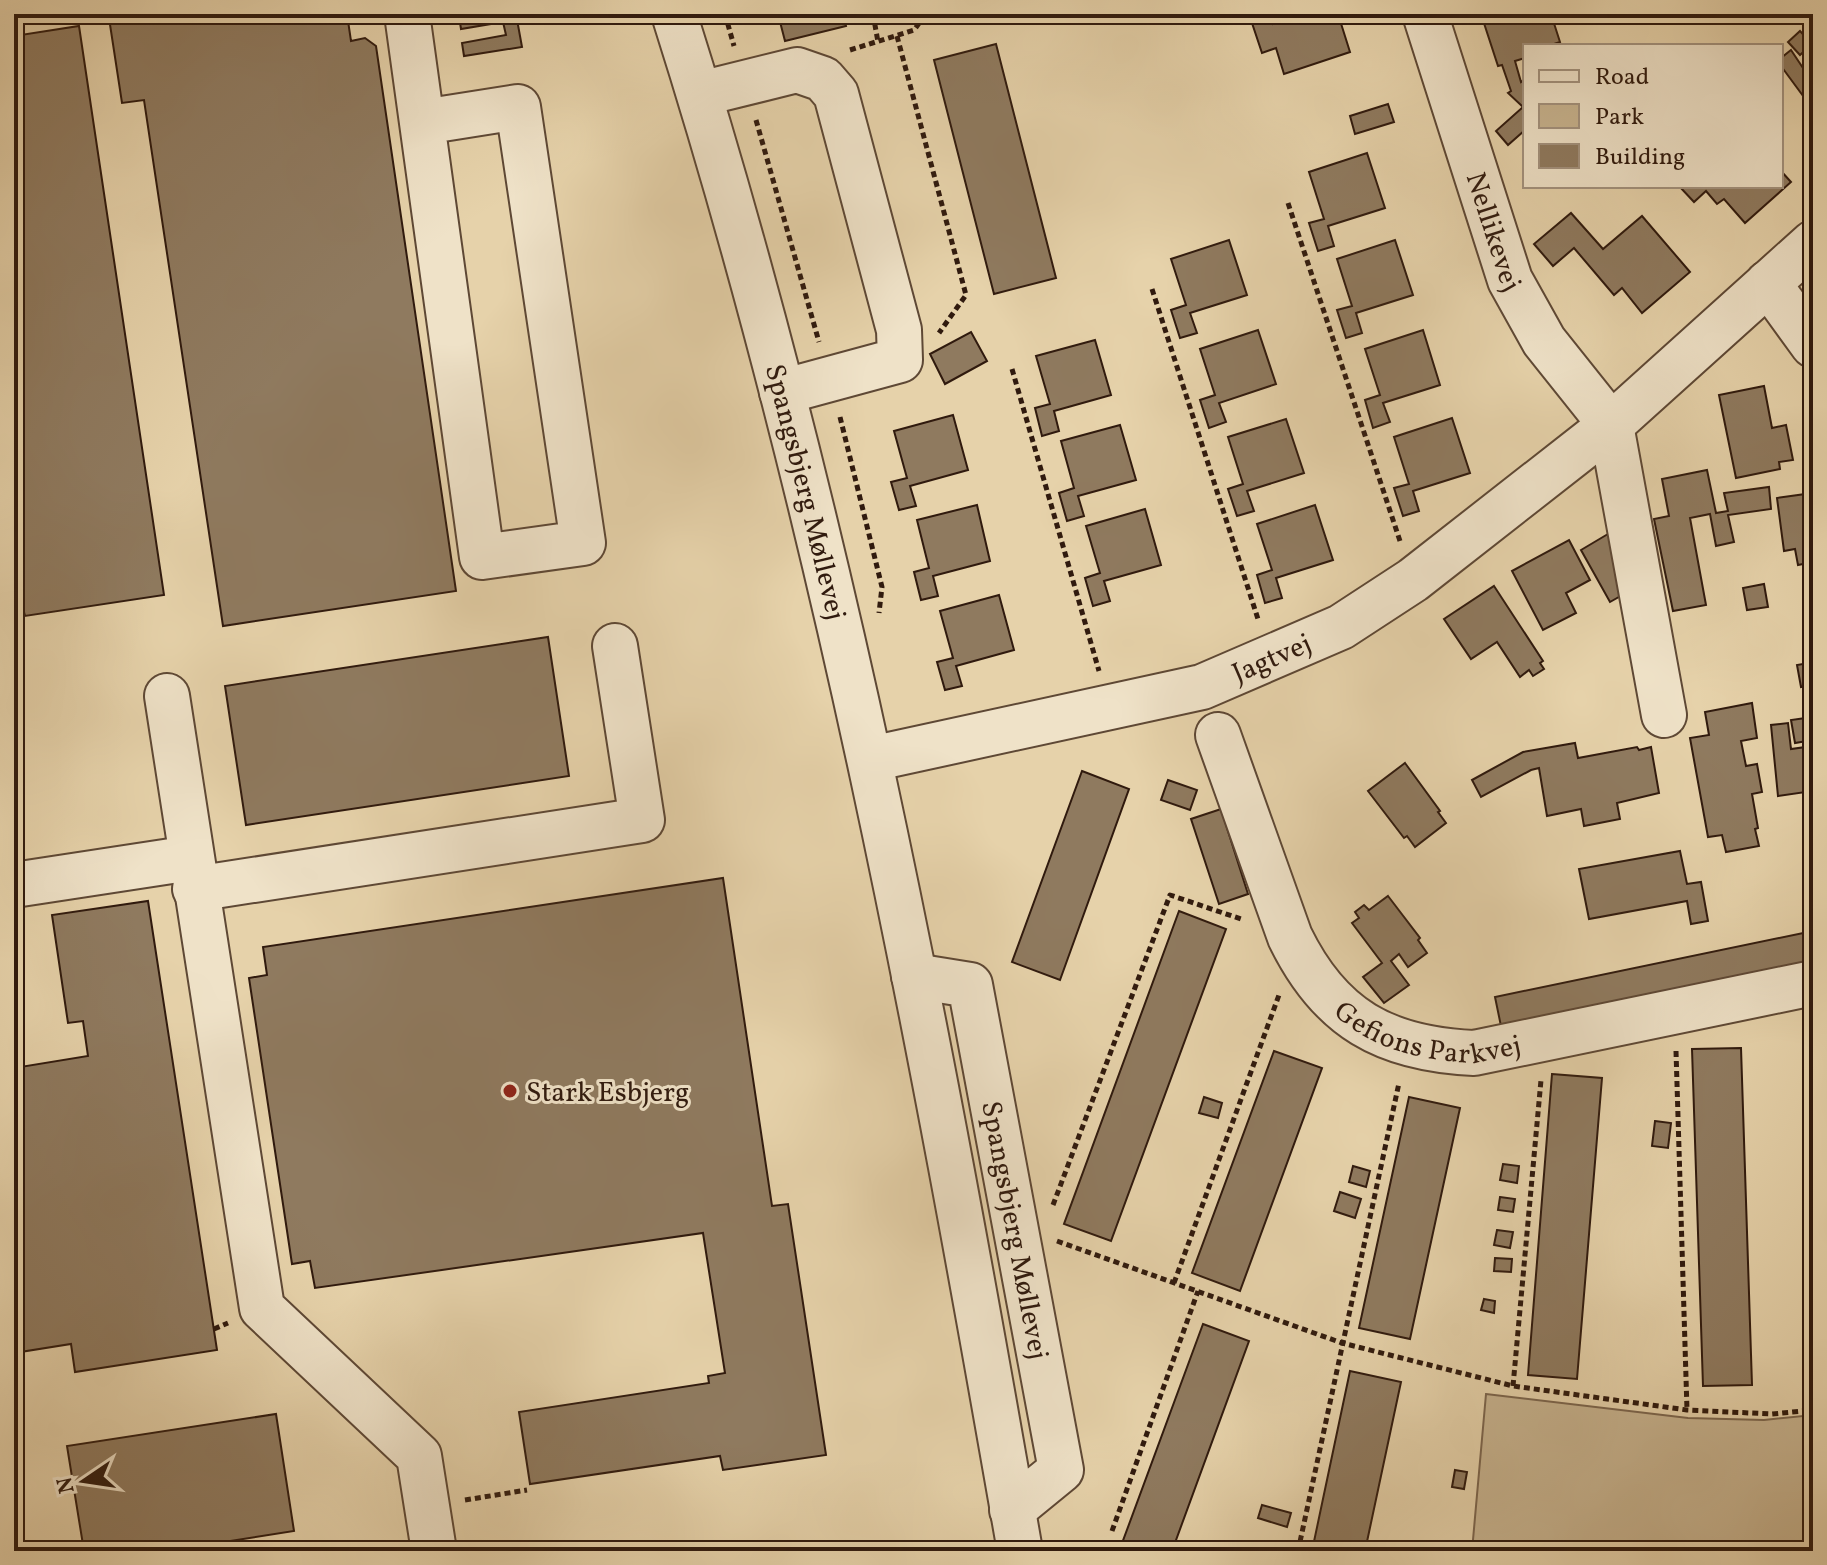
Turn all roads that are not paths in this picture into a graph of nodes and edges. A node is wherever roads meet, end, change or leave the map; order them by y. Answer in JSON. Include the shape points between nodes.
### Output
{"nodes":[{"id":1,"x":407,"y":14,"type":"edge"},
{"id":2,"x":674,"y":14,"type":"edge"},
{"id":3,"x":1425,"y":14,"type":"edge"},
{"id":4,"x":700,"y":94,"type":"junction"},
{"id":5,"x":423,"y":122,"type":"junction"},
{"id":6,"x":1813,"y":243,"type":"edge"},
{"id":7,"x":1768,"y":283,"type":"junction"},
{"id":8,"x":1813,"y":345,"type":"edge"},
{"id":9,"x":782,"y":392,"type":"junction"},
{"id":10,"x":1611,"y":425,"type":"junction"},
{"id":11,"x":615,"y":646,"type":"dead end"},
{"id":12,"x":167,"y":696,"type":"dead end"},
{"id":13,"x":1664,"y":715,"type":"dead end"},
{"id":14,"x":1218,"y":735,"type":"dead end"},
{"id":15,"x":871,"y":759,"type":"junction"},
{"id":16,"x":193,"y":874,"type":"junction"},
{"id":17,"x":14,"y":885,"type":"edge"},
{"id":18,"x":914,"y":976,"type":"junction"},
{"id":19,"x":1813,"y":983,"type":"edge"},
{"id":20,"x":1016,"y":1530,"type":"edge"},
{"id":21,"x":434,"y":1551,"type":"edge"}],
"edges":[{"from":1,"to":5,"type":"street"},
{"from":2,"to":4,"type":"street","name":"Spangsbjerg Møllevej"},
{"from":3,"to":10,"type":"street","name":"Nellikevej","via":[[1510,280],[1544,341]]},
{"from":4,"to":9,"type":"street","name":"Spangsbjerg Møllevej"},
{"from":4,"to":9,"type":"street","via":[[797,70],[823,79],[836,94],[899,330],[900,360]]},
{"from":5,"to":5,"type":"street","via":[[518,107],[583,543],[482,557]]},
{"from":6,"to":7,"type":"street","name":"Jagtvej"},
{"from":7,"to":8,"type":"street"},
{"from":7,"to":10,"type":"street","name":"Jagtvej"},
{"from":9,"to":15,"type":"street","name":"Spangsbjerg Møllevej"},
{"from":10,"to":13,"type":"street"},
{"from":10,"to":15,"type":"street","name":"Jagtvej","via":[[1413,580],[1341,627],[1202,687]]},
{"from":11,"to":16,"type":"street","via":[[642,820]]},
{"from":12,"to":16,"type":"street"},
{"from":14,"to":19,"type":"street","name":"Gefions Parkvej","via":[[1305,968],[1363,1025],[1407,1044],[1474,1053]]},
{"from":15,"to":18,"type":"street","name":"Spangsbjerg Møllevej"},
{"from":16,"to":17,"type":"street"},
{"from":16,"to":21,"type":"street","via":[[262,1308],[419,1456]]},
{"from":18,"to":20,"type":"street","name":"Spangsbjerg Møllevej"},
{"from":18,"to":20,"type":"street","name":"Spangsbjerg Møllevej","via":[[970,985],[1061,1470]]}]}
